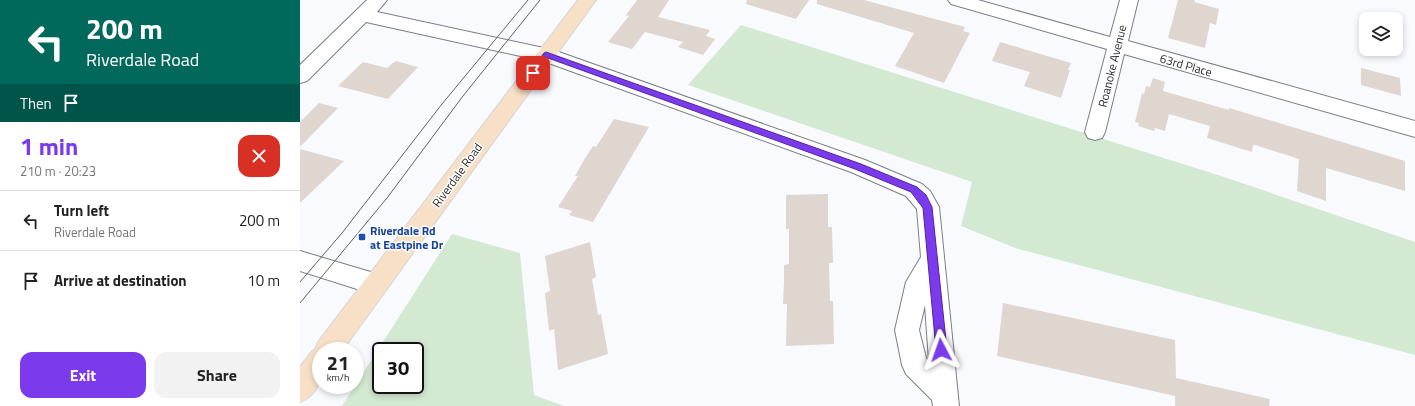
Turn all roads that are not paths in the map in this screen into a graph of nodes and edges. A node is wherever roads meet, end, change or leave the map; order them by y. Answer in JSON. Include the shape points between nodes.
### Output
{"nodes":[{"id":1,"x":378,"y":0,"type":"edge"},
{"id":2,"x":587,"y":0,"type":"edge"},
{"id":3,"x":958,"y":0,"type":"edge"},
{"id":4,"x":1129,"y":0,"type":"edge"},
{"id":5,"x":363,"y":15,"type":"junction"},
{"id":6,"x":1117,"y":45,"type":"junction"},
{"id":7,"x":546,"y":55,"type":"junction"},
{"id":8,"x":300,"y":76,"type":"edge"},
{"id":9,"x":1415,"y":129,"type":"edge"},
{"id":10,"x":1095,"y":132,"type":"dead end"},
{"id":11,"x":300,"y":261,"type":"edge"},
{"id":12,"x":376,"y":284,"type":"junction"},
{"id":13,"x":334,"y":342,"type":"edge"},
{"id":14,"x":312,"y":372,"type":"edge"},
{"id":15,"x":300,"y":389,"type":"edge"},
{"id":16,"x":945,"y":400,"type":"edge"}],
"edges":[{"from":1,"to":5,"type":"street"},
{"from":2,"to":7,"type":"main road","name":"Riverdale Road"},
{"from":3,"to":6,"type":"street","name":"63rd Place"},
{"from":4,"to":6,"type":"street","name":"Roanoke Avenue"},
{"from":5,"to":7,"type":"street"},
{"from":5,"to":8,"type":"street"},
{"from":6,"to":9,"type":"street","name":"63rd Place"},
{"from":6,"to":10,"type":"street","name":"Roanoke Avenue"},
{"from":7,"to":12,"type":"main road","name":"Riverdale Road"},
{"from":7,"to":16,"type":"street","via":[[858,166],[914,190],[928,207]]},
{"from":11,"to":12,"type":"street"},
{"from":12,"to":13,"type":"main road","name":"Riverdale Road"},
{"from":14,"to":15,"type":"main road"}]}
